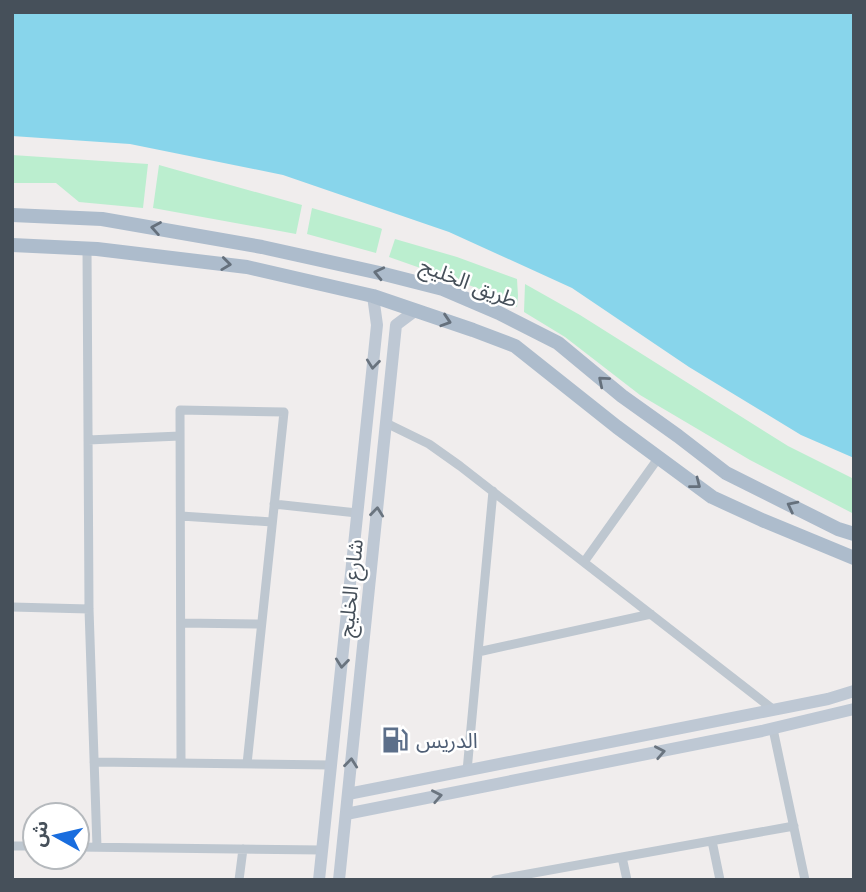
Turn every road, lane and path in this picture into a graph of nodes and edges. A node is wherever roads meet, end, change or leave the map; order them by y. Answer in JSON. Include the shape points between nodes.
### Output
{"nodes":[{"id":1,"x":12,"y":215,"type":"edge"},
{"id":2,"x":12,"y":245,"type":"edge"},
{"id":3,"x":87,"y":248,"type":"junction"},
{"id":4,"x":373,"y":296,"type":"junction"},
{"id":5,"x":416,"y":310,"type":"junction"},
{"id":6,"x":386,"y":423,"type":"junction"},
{"id":7,"x":180,"y":436,"type":"junction"},
{"id":8,"x":88,"y":440,"type":"junction"},
{"id":9,"x":659,"y":457,"type":"junction"},
{"id":10,"x":493,"y":491,"type":"junction"},
{"id":11,"x":274,"y":504,"type":"junction"},
{"id":12,"x":357,"y":513,"type":"junction"},
{"id":13,"x":180,"y":516,"type":"junction"},
{"id":14,"x":272,"y":522,"type":"junction"},
{"id":15,"x":854,"y":534,"type":"edge"},
{"id":16,"x":854,"y":558,"type":"edge"},
{"id":17,"x":584,"y":562,"type":"junction"},
{"id":18,"x":12,"y":607,"type":"edge"},
{"id":19,"x":89,"y":609,"type":"junction"},
{"id":20,"x":651,"y":614,"type":"junction"},
{"id":21,"x":181,"y":623,"type":"junction"},
{"id":22,"x":261,"y":624,"type":"junction"},
{"id":23,"x":478,"y":652,"type":"junction"},
{"id":24,"x":854,"y":691,"type":"edge"},
{"id":25,"x":854,"y":709,"type":"edge"},
{"id":26,"x":774,"y":710,"type":"junction"},
{"id":27,"x":773,"y":729,"type":"junction"},
{"id":28,"x":94,"y":762,"type":"junction"},
{"id":29,"x":181,"y":763,"type":"junction"},
{"id":30,"x":247,"y":764,"type":"junction"},
{"id":31,"x":331,"y":765,"type":"junction"},
{"id":32,"x":467,"y":771,"type":"junction"},
{"id":33,"x":348,"y":794,"type":"junction"},
{"id":34,"x":346,"y":814,"type":"junction"},
{"id":35,"x":794,"y":826,"type":"junction"},
{"id":36,"x":712,"y":841,"type":"junction"},
{"id":37,"x":91,"y":847,"type":"edge"},
{"id":38,"x":97,"y":847,"type":"junction"},
{"id":39,"x":243,"y":849,"type":"junction"},
{"id":40,"x":322,"y":850,"type":"junction"},
{"id":41,"x":622,"y":857,"type":"junction"},
{"id":42,"x":239,"y":880,"type":"edge"},
{"id":43,"x":319,"y":880,"type":"edge"},
{"id":44,"x":339,"y":880,"type":"edge"},
{"id":45,"x":495,"y":880,"type":"edge"},
{"id":46,"x":627,"y":880,"type":"edge"},
{"id":47,"x":720,"y":880,"type":"edge"},
{"id":48,"x":805,"y":880,"type":"edge"}],
"edges":[{"from":15,"to":1,"type":"main road","name":"طريق الخليج","one_way":true,"via":[[726,473],[558,343],[443,289],[262,247],[103,219]]},
{"from":2,"to":3,"type":"main road","name":"طريق الخليج"},
{"from":3,"to":4,"type":"main road","name":"طريق الخليج","one_way":true,"via":[[247,267]]},
{"from":3,"to":8,"type":"street"},
{"from":4,"to":5,"type":"main road","name":"طريق الخليج"},
{"from":4,"to":12,"type":"street","one_way":true,"via":[[377,325]]},
{"from":5,"to":6,"type":"street","name":"شارع الخليج","via":[[396,325]]},
{"from":5,"to":9,"type":"main road","name":"طريق الخليج","one_way":true,"via":[[515,346]]},
{"from":6,"to":10,"type":"street","via":[[429,444]]},
{"from":33,"to":6,"type":"street","name":"شارع الخليج","one_way":true},
{"from":7,"to":8,"type":"street"},
{"from":7,"to":11,"type":"street","via":[[180,410],[284,412]]},
{"from":7,"to":13,"type":"street"},
{"from":8,"to":19,"type":"street"},
{"from":9,"to":16,"type":"main road","name":"طريق الخليج","one_way":true,"via":[[712,496]]},
{"from":9,"to":17,"type":"street"},
{"from":10,"to":17,"type":"street"},
{"from":10,"to":23,"type":"street"},
{"from":11,"to":12,"type":"street"},
{"from":11,"to":14,"type":"street"},
{"from":12,"to":31,"type":"street","one_way":true},
{"from":13,"to":14,"type":"street"},
{"from":13,"to":21,"type":"street"},
{"from":14,"to":22,"type":"street"},
{"from":17,"to":20,"type":"street"},
{"from":18,"to":19,"type":"street"},
{"from":19,"to":28,"type":"street"},
{"from":20,"to":23,"type":"street"},
{"from":20,"to":26,"type":"street"},
{"from":21,"to":22,"type":"street"},
{"from":21,"to":29,"type":"street"},
{"from":22,"to":30,"type":"street"},
{"from":23,"to":32,"type":"street"},
{"from":24,"to":26,"type":"street"},
{"from":25,"to":27,"type":"street"},
{"from":26,"to":32,"type":"street"},
{"from":34,"to":27,"type":"street","one_way":true},
{"from":27,"to":35,"type":"street"},
{"from":28,"to":29,"type":"street"},
{"from":28,"to":38,"type":"street"},
{"from":29,"to":30,"type":"street"},
{"from":30,"to":31,"type":"street"},
{"from":31,"to":40,"type":"street"},
{"from":32,"to":33,"type":"street"},
{"from":33,"to":34,"type":"street","name":"شارع الخليج"},
{"from":34,"to":44,"type":"street","name":"شارع الخليج"},
{"from":35,"to":36,"type":"street"},
{"from":35,"to":48,"type":"street"},
{"from":36,"to":41,"type":"street"},
{"from":36,"to":47,"type":"street"},
{"from":37,"to":38,"type":"street"},
{"from":38,"to":39,"type":"street"},
{"from":39,"to":40,"type":"street"},
{"from":39,"to":42,"type":"street"},
{"from":40,"to":43,"type":"street"},
{"from":41,"to":45,"type":"street"},
{"from":41,"to":46,"type":"street"}]}
